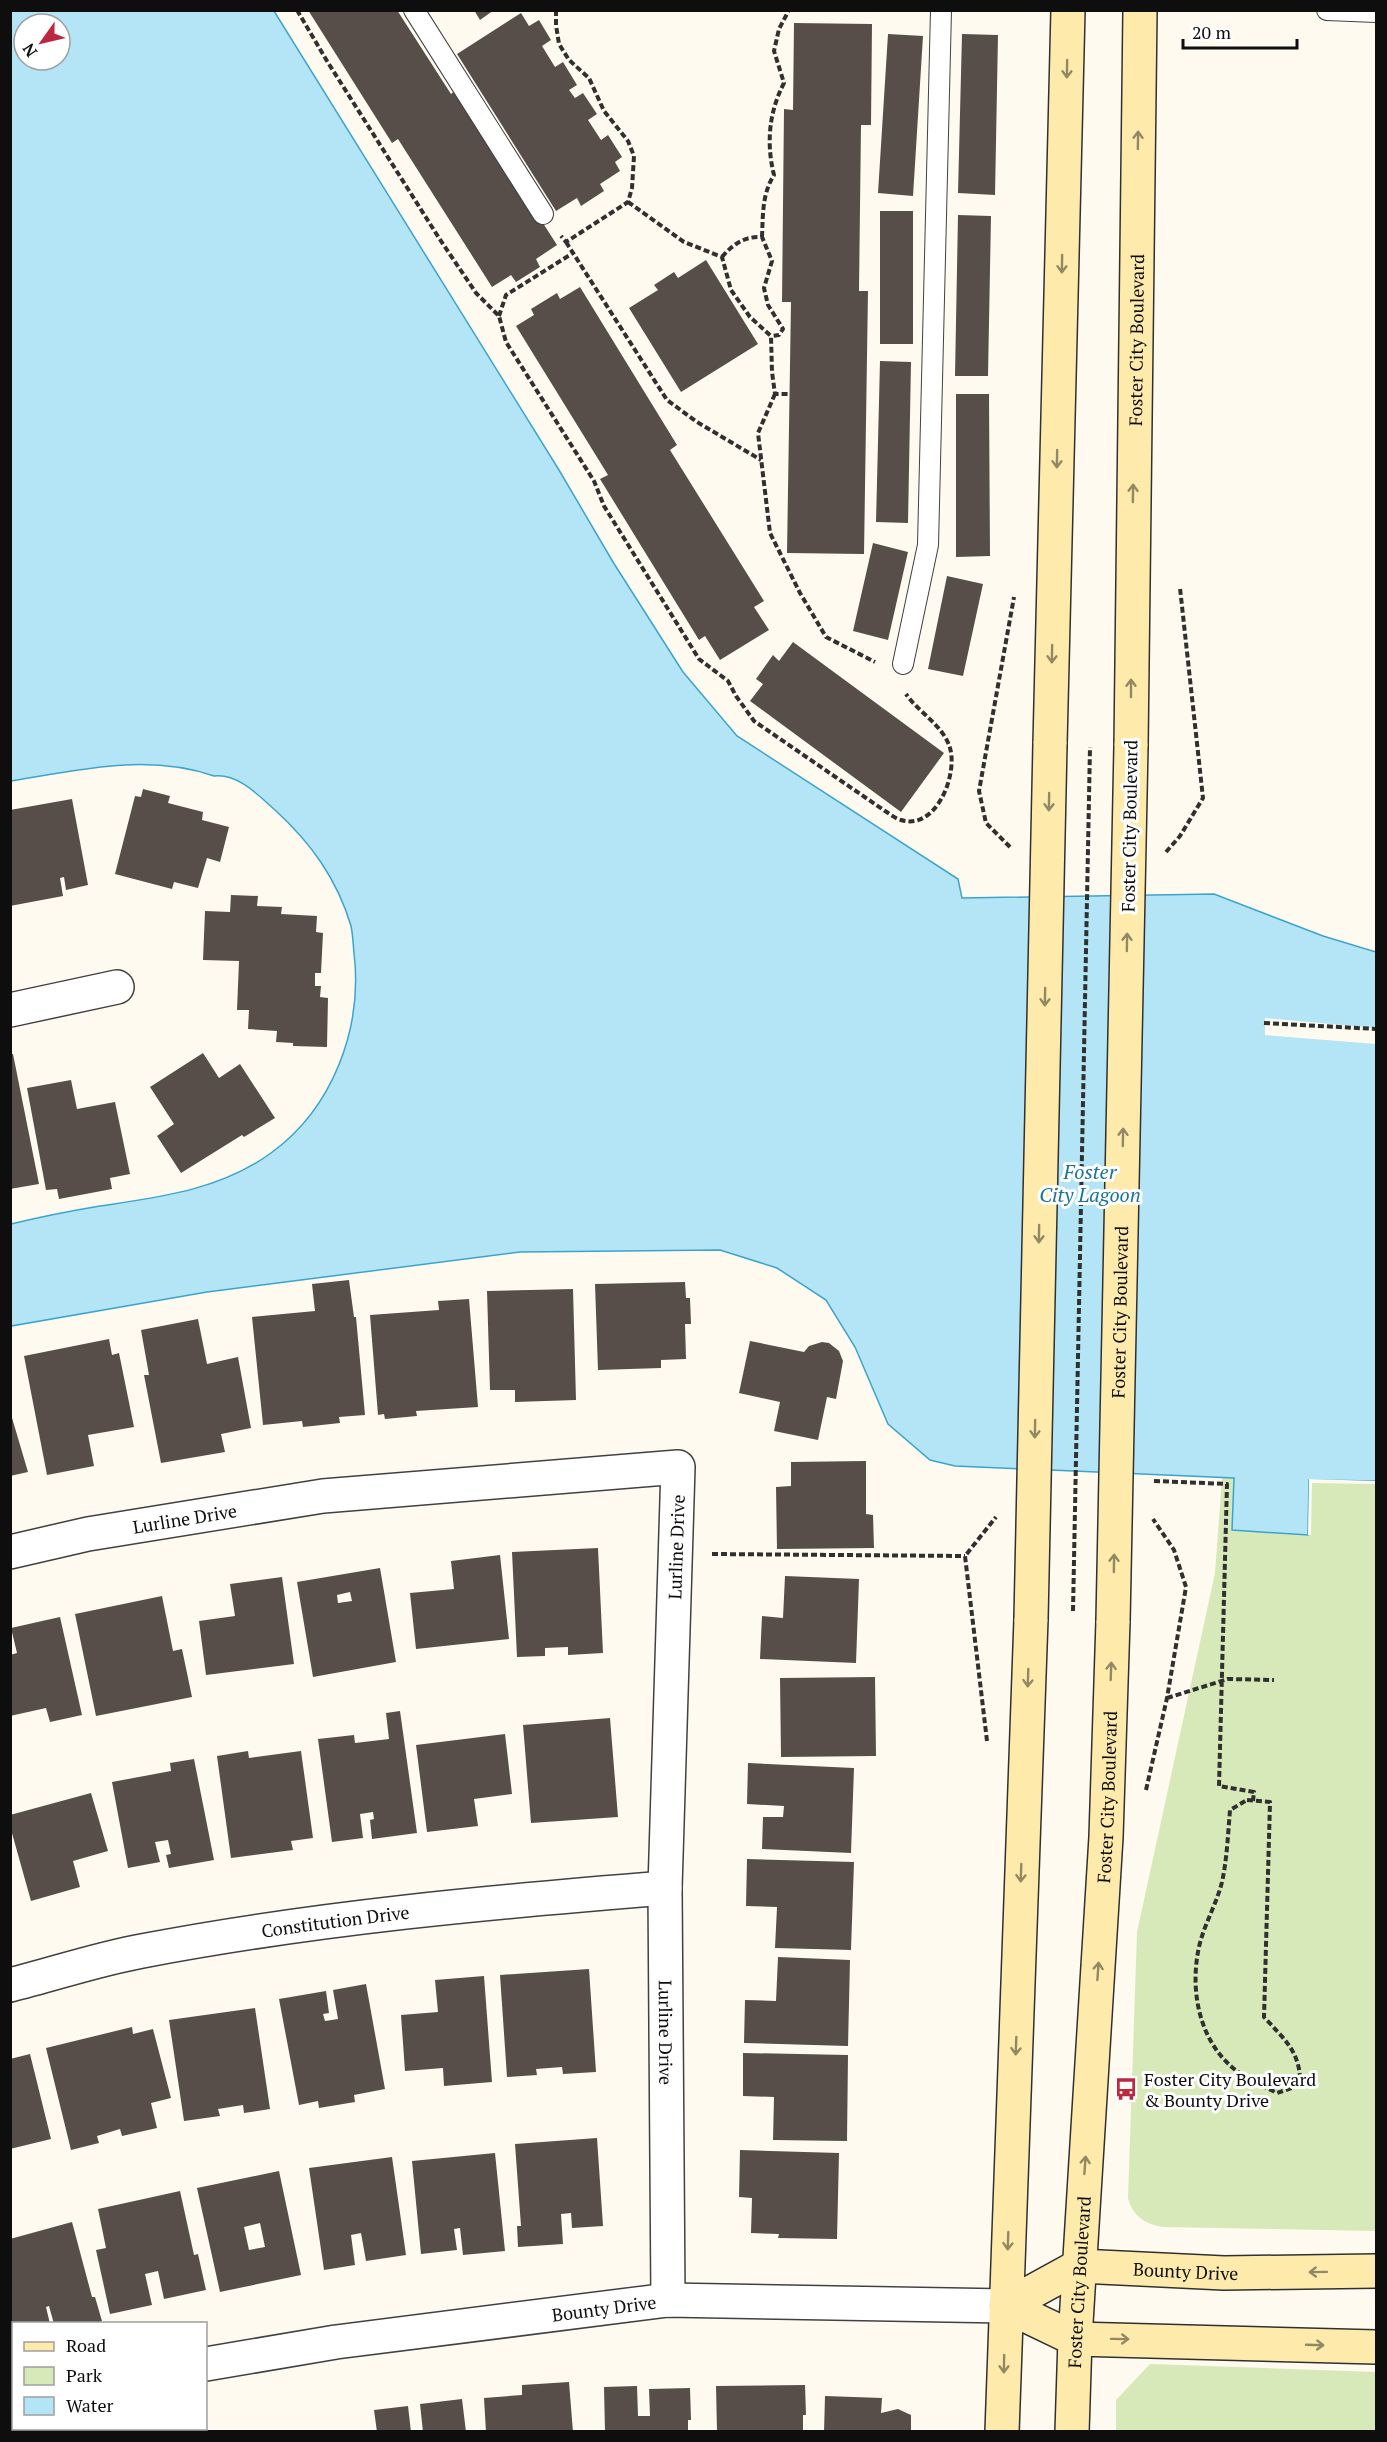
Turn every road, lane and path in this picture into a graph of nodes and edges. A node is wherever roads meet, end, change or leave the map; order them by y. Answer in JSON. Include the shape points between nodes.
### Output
{"nodes":[{"id":1,"x":297,"y":10,"type":"edge"},
{"id":2,"x":414,"y":10,"type":"edge"},
{"id":3,"x":556,"y":10,"type":"edge"},
{"id":4,"x":789,"y":10,"type":"edge"},
{"id":5,"x":941,"y":10,"type":"edge"},
{"id":6,"x":1068,"y":10,"type":"edge"},
{"id":7,"x":1140,"y":10,"type":"edge"},
{"id":8,"x":1327,"y":10,"type":"edge"},
{"id":9,"x":1377,"y":12,"type":"edge"},
{"id":10,"x":628,"y":202,"type":"junction"},
{"id":11,"x":543,"y":214,"type":"joint"},
{"id":12,"x":762,"y":237,"type":"junction"},
{"id":13,"x":566,"y":242,"type":"junction"},
{"id":14,"x":573,"y":253,"type":"junction"},
{"id":15,"x":722,"y":257,"type":"junction"},
{"id":16,"x":499,"y":316,"type":"junction"},
{"id":17,"x":771,"y":336,"type":"junction"},
{"id":18,"x":775,"y":394,"type":"junction"},
{"id":19,"x":790,"y":394,"type":"dead end"},
{"id":20,"x":761,"y":460,"type":"junction"},
{"id":21,"x":893,"y":665,"type":"joint"},
{"id":22,"x":903,"y":688,"type":"dead end"},
{"id":23,"x":1090,"y":747,"type":"dead end"},
{"id":24,"x":117,"y":987,"type":"dead end"},
{"id":25,"x":10,"y":1010,"type":"edge"},
{"id":26,"x":1264,"y":1023,"type":"dead end"},
{"id":27,"x":1377,"y":1029,"type":"edge"},
{"id":28,"x":1154,"y":1481,"type":"dead end"},
{"id":29,"x":10,"y":1552,"type":"edge"},
{"id":30,"x":712,"y":1554,"type":"dead end"},
{"id":31,"x":964,"y":1556,"type":"dead end"},
{"id":32,"x":1073,"y":1611,"type":"dead end"},
{"id":33,"x":1222,"y":1680,"type":"junction"},
{"id":34,"x":1274,"y":1680,"type":"dead end"},
{"id":35,"x":1167,"y":1698,"type":"dead end"},
{"id":36,"x":1253,"y":1801,"type":"junction"},
{"id":37,"x":665,"y":1888,"type":"junction"},
{"id":38,"x":10,"y":1985,"type":"edge"},
{"id":39,"x":1079,"y":2266,"type":"junction"},
{"id":40,"x":1377,"y":2271,"type":"edge"},
{"id":41,"x":668,"y":2300,"type":"junction"},
{"id":42,"x":1006,"y":2306,"type":"junction"},
{"id":43,"x":1075,"y":2338,"type":"junction"},
{"id":44,"x":1377,"y":2347,"type":"edge"},
{"id":45,"x":207,"y":2364,"type":"edge"},
{"id":46,"x":1002,"y":2432,"type":"edge"},
{"id":47,"x":1072,"y":2432,"type":"edge"}],
"edges":[{"from":1,"to":16,"type":"path","via":[[439,238],[476,293]]},
{"from":2,"to":11,"type":"lane"},
{"from":3,"to":10,"type":"path","via":[[559,44],[569,60],[590,78],[604,111],[628,141],[634,156]]},
{"from":4,"to":12,"type":"path","via":[[774,51],[784,83],[773,109],[768,147],[774,175],[767,186]]},
{"from":5,"to":21,"type":"lane","via":[[928,545]]},
{"from":6,"to":42,"type":"main road","one_way":true,"bridge":true,"via":[[1031,1619]]},
{"from":39,"to":7,"type":"main road","name":"Foster City Boulevard","one_way":true,"bridge":true,"via":[[1106,1838],[1113,1621],[1131,746]]},
{"from":8,"to":9,"type":"lane"},
{"from":10,"to":13,"type":"path"},
{"from":10,"to":15,"type":"path","via":[[684,242]]},
{"from":11,"to":13,"type":"path"},
{"from":12,"to":15,"type":"path","via":[[749,237],[729,248]]},
{"from":12,"to":17,"type":"path","via":[[772,261],[764,288],[768,305],[783,329],[779,335]]},
{"from":13,"to":14,"type":"path"},
{"from":14,"to":16,"type":"path","via":[[506,295]]},
{"from":14,"to":20,"type":"path","via":[[667,400]]},
{"from":15,"to":17,"type":"path","via":[[731,290],[750,317]]},
{"from":16,"to":22,"type":"path","via":[[506,342],[699,659],[729,681],[754,721],[885,811],[902,821],[921,820],[937,807],[953,766],[942,733]]},
{"from":17,"to":18,"type":"path"},
{"from":18,"to":19,"type":"path"},
{"from":18,"to":20,"type":"path","via":[[758,433]]},
{"from":20,"to":21,"type":"path","via":[[770,533],[820,628],[826,637],[853,653]]},
{"from":23,"to":32,"type":"path","bridge":true},
{"from":24,"to":25,"type":"street"},
{"from":26,"to":27,"type":"path"},
{"from":28,"to":33,"type":"path","via":[[1227,1484]]},
{"from":29,"to":37,"type":"street","name":"Lurline Drive","via":[[88,1534],[323,1496],[678,1467]]},
{"from":30,"to":31,"type":"path"},
{"from":33,"to":34,"type":"path"},
{"from":33,"to":35,"type":"path"},
{"from":33,"to":36,"type":"path","via":[[1220,1786],[1254,1792]]},
{"from":36,"to":36,"type":"path","via":[[1270,1802],[1264,2017],[1289,2044],[1299,2062],[1300,2077],[1292,2088],[1277,2093],[1239,2073],[1216,2050],[1203,2028],[1198,2008],[1198,1950],[1222,1882],[1230,1810],[1247,1800]]},
{"from":37,"to":38,"type":"street","name":"Constitution Drive","via":[[508,1900],[297,1924],[140,1951]]},
{"from":37,"to":41,"type":"street","name":"Lurline Drive"},
{"from":40,"to":39,"type":"main road","name":"Bounty Drive","one_way":true,"via":[[1224,2273]]},
{"from":39,"to":42,"type":"main road","name":"Bounty Drive"},
{"from":39,"to":43,"type":"main road","name":"Foster City Boulevard"},
{"from":41,"to":42,"type":"street","name":"Bounty Drive"},
{"from":41,"to":45,"type":"street","name":"Bounty Drive","via":[[336,2342]]},
{"from":42,"to":43,"type":"main road","name":"Bounty Drive"},
{"from":42,"to":46,"type":"main road","one_way":true},
{"from":43,"to":44,"type":"main road","name":"Bounty Drive","one_way":true},
{"from":43,"to":47,"type":"main road","name":"Foster City Boulevard"}]}
